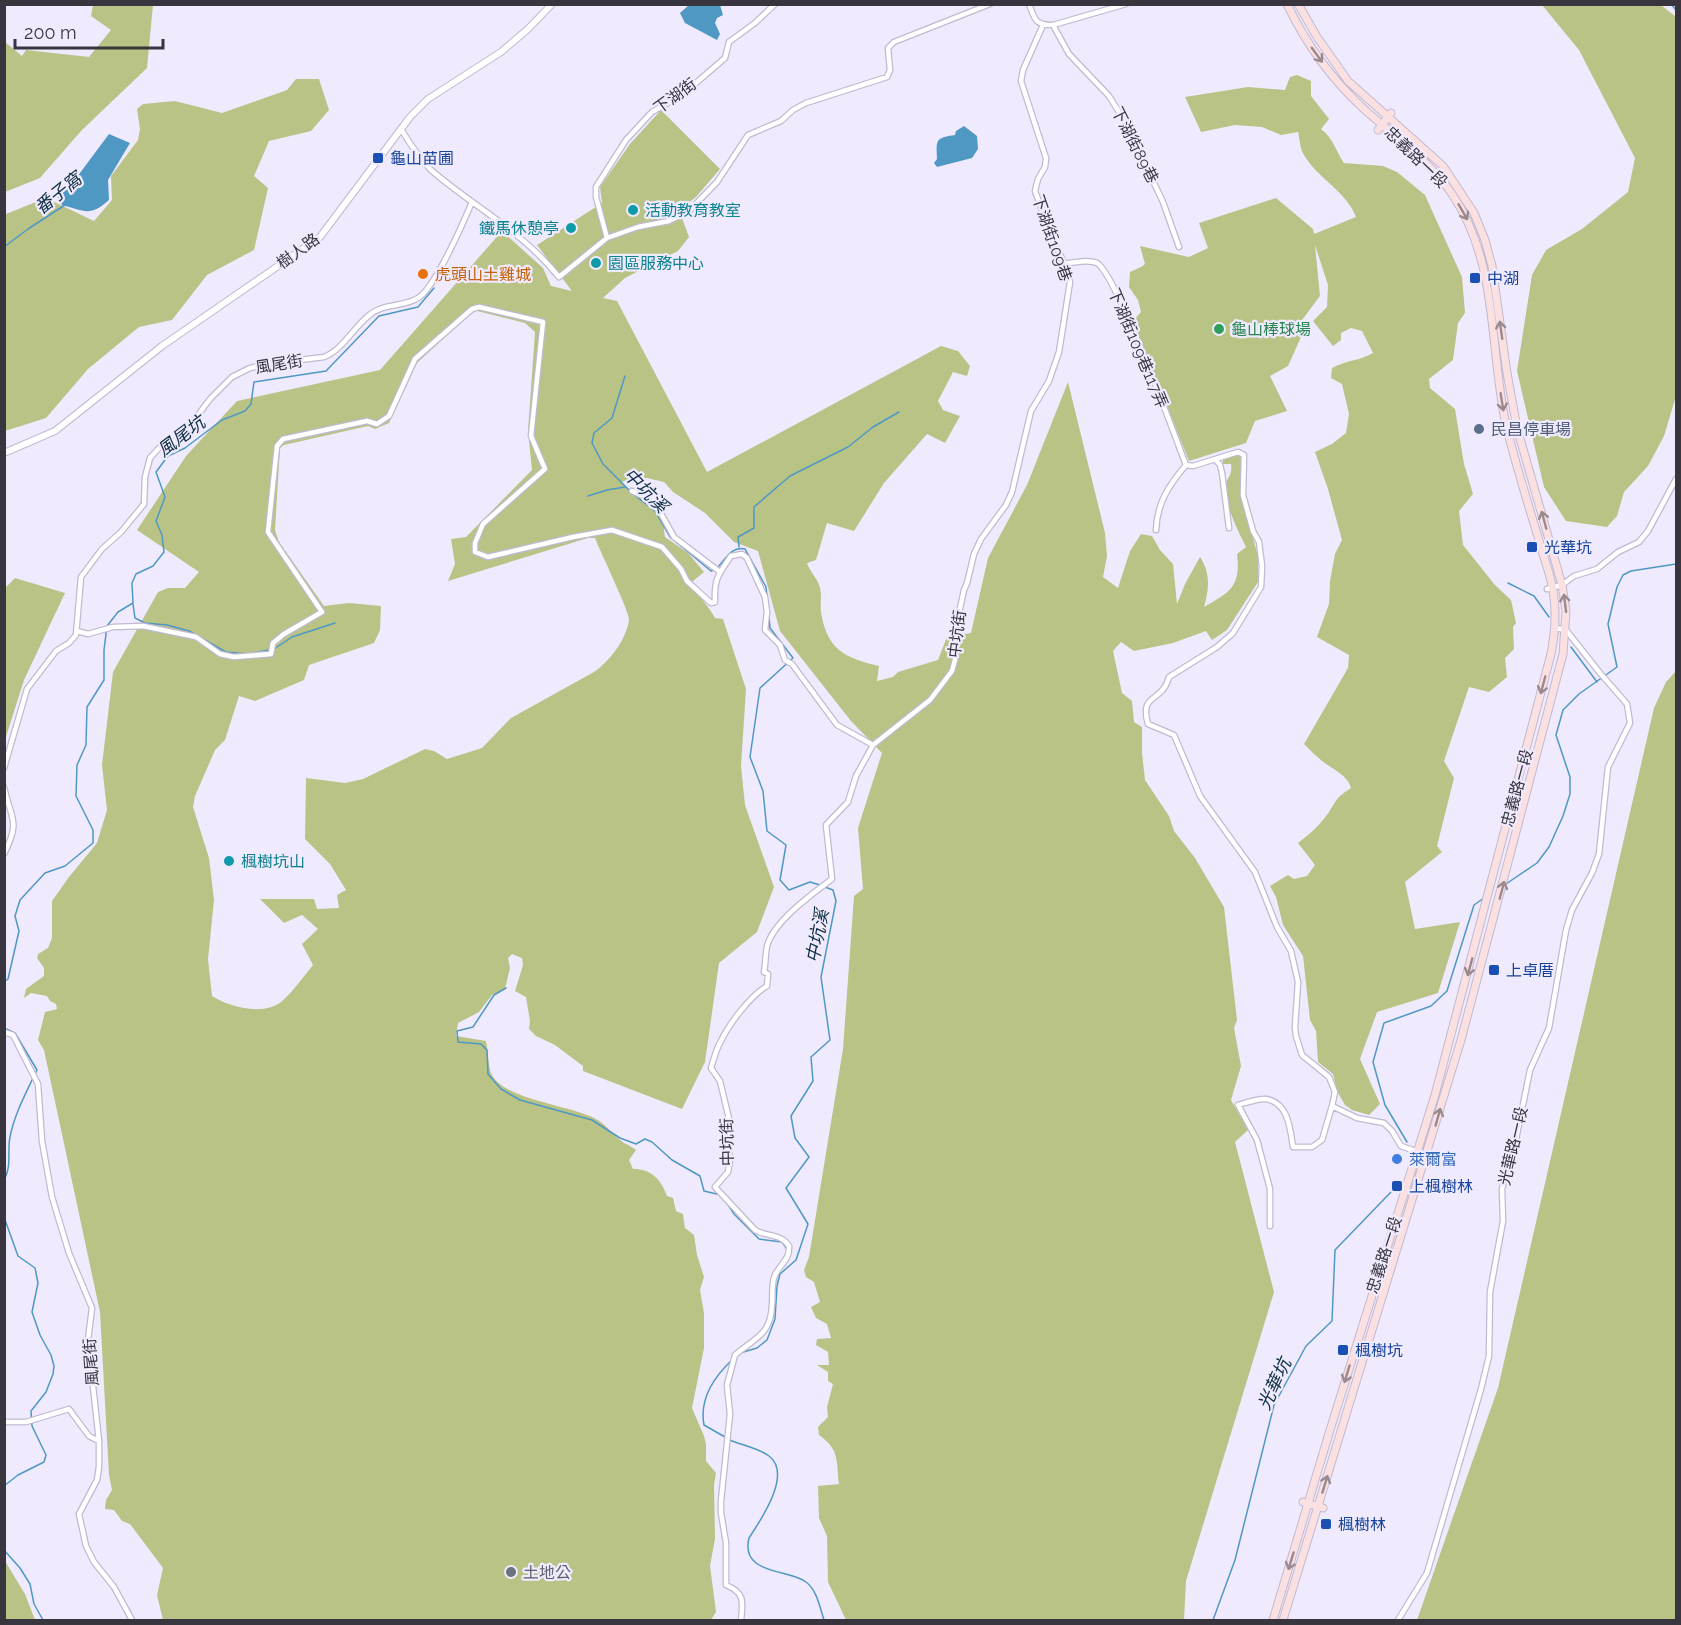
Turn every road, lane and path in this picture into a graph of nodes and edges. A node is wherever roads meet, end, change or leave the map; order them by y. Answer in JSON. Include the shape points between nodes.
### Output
{"nodes":[{"id":1,"x":552,"y":4,"type":"edge"},
{"id":2,"x":775,"y":4,"type":"edge"},
{"id":3,"x":990,"y":4,"type":"edge"},
{"id":4,"x":1029,"y":4,"type":"edge"},
{"id":5,"x":1126,"y":4,"type":"edge"},
{"id":6,"x":1287,"y":4,"type":"edge"},
{"id":7,"x":1298,"y":4,"type":"edge"},
{"id":8,"x":1053,"y":24,"type":"junction"},
{"id":9,"x":1043,"y":25,"type":"junction"},
{"id":10,"x":1389,"y":116,"type":"junction"},
{"id":11,"x":1380,"y":127,"type":"junction"},
{"id":12,"x":401,"y":129,"type":"junction"},
{"id":13,"x":472,"y":201,"type":"junction"},
{"id":14,"x":607,"y":238,"type":"junction"},
{"id":15,"x":1179,"y":247,"type":"dead end"},
{"id":16,"x":1065,"y":264,"type":"junction"},
{"id":17,"x":1510,"y":372,"type":"junction"},
{"id":18,"x":1495,"y":374,"type":"junction"},
{"id":19,"x":4,"y":453,"type":"edge"},
{"id":20,"x":1216,"y":460,"type":"junction"},
{"id":21,"x":1186,"y":465,"type":"junction"},
{"id":22,"x":1677,"y":479,"type":"edge"},
{"id":23,"x":632,"y":491,"type":"dead end"},
{"id":24,"x":1229,"y":528,"type":"dead end"},
{"id":25,"x":1156,"y":530,"type":"dead end"},
{"id":26,"x":717,"y":570,"type":"junction"},
{"id":27,"x":967,"y":584,"type":"joint"},
{"id":28,"x":1562,"y":585,"type":"junction"},
{"id":29,"x":1550,"y":588,"type":"junction"},
{"id":30,"x":1555,"y":628,"type":"junction"},
{"id":31,"x":1566,"y":630,"type":"junction"},
{"id":32,"x":77,"y":631,"type":"junction"},
{"id":33,"x":873,"y":745,"type":"junction"},
{"id":34,"x":4,"y":768,"type":"edge"},
{"id":35,"x":4,"y":787,"type":"edge"},
{"id":36,"x":4,"y":854,"type":"edge"},
{"id":37,"x":1477,"y":927,"type":"junction"},
{"id":38,"x":1493,"y":932,"type":"junction"},
{"id":39,"x":4,"y":1032,"type":"edge"},
{"id":40,"x":1332,"y":1106,"type":"junction"},
{"id":41,"x":1416,"y":1152,"type":"junction"},
{"id":42,"x":1430,"y":1156,"type":"junction"},
{"id":43,"x":1270,"y":1226,"type":"dead end"},
{"id":44,"x":1361,"y":1320,"type":"junction"},
{"id":45,"x":1377,"y":1325,"type":"junction"},
{"id":46,"x":4,"y":1422,"type":"edge"},
{"id":47,"x":99,"y":1441,"type":"junction"},
{"id":48,"x":1306,"y":1503,"type":"junction"},
{"id":49,"x":1321,"y":1507,"type":"junction"},
{"id":50,"x":132,"y":1620,"type":"edge"},
{"id":51,"x":741,"y":1620,"type":"edge"},
{"id":52,"x":1273,"y":1620,"type":"edge"},
{"id":53,"x":1283,"y":1620,"type":"edge"},
{"id":54,"x":1398,"y":1620,"type":"edge"}],
"edges":[{"from":1,"to":12,"type":"street","name":"樹人路","via":[[501,52],[428,99]]},
{"from":2,"to":14,"type":"street","name":"下湖街","via":[[729,42],[725,58],[682,95],[652,112],[626,140],[596,187]]},
{"from":3,"to":14,"type":"street","via":[[894,42],[888,48],[890,70],[886,77],[806,103],[781,121],[748,135],[717,182],[689,211],[669,221]]},
{"from":4,"to":9,"type":"street","via":[[1035,20]]},
{"from":5,"to":8,"type":"street"},
{"from":6,"to":11,"type":"main road","name":"忠義路一段","one_way":true,"via":[[1335,79]]},
{"from":7,"to":10,"type":"main road","name":"忠義路一段","via":[[1348,81]]},
{"from":8,"to":9,"type":"street"},
{"from":8,"to":15,"type":"street","name":"下湖街89巷","via":[[1069,54],[1109,96],[1124,120],[1163,202]]},
{"from":9,"to":16,"type":"street","name":"下湖街109巷","via":[[1021,81],[1046,158],[1035,191]]},
{"from":10,"to":11,"type":"main road"},
{"from":17,"to":10,"type":"main road","name":"忠義路一段","one_way":true,"via":[[1492,266],[1474,213],[1443,166]]},
{"from":11,"to":18,"type":"main road","name":"忠義路一段","one_way":true,"via":[[1433,169],[1466,215],[1485,268]]},
{"from":12,"to":13,"type":"street","via":[[427,165]]},
{"from":12,"to":19,"type":"street","name":"樹人路","via":[[320,237],[162,346],[55,431]]},
{"from":13,"to":14,"type":"street","via":[[515,232],[559,277]]},
{"from":13,"to":32,"type":"street","name":"風尾街","via":[[427,290],[418,298],[377,308],[335,353],[250,368],[232,376],[180,439],[159,448],[150,458],[144,504],[81,577]]},
{"from":16,"to":21,"type":"street","name":"下湖街109巷117弄","via":[[1093,262],[1105,272],[1129,320]]},
{"from":16,"to":27,"type":"street","name":"下湖街109巷","via":[[1070,282],[1059,352],[1049,381],[1031,411],[1012,492],[981,539]]},
{"from":17,"to":18,"type":"main road"},
{"from":28,"to":17,"type":"main road","name":"忠義路一段","one_way":true,"via":[[1521,443]]},
{"from":18,"to":29,"type":"main road","name":"忠義路一段","one_way":true},
{"from":20,"to":21,"type":"street"},
{"from":20,"to":24,"type":"street","via":[[1222,473]]},
{"from":20,"to":40,"type":"street","via":[[1238,452],[1244,455],[1243,495],[1259,543],[1261,587],[1233,633],[1169,677],[1166,687],[1145,710],[1148,724],[1174,735],[1200,796],[1261,884],[1291,951],[1298,982],[1295,1027],[1302,1055],[1329,1077],[1335,1092]]},
{"from":21,"to":25,"type":"street","via":[[1165,493],[1157,512]]},
{"from":22,"to":28,"type":"street","via":[[1639,542],[1597,569],[1574,576]]},
{"from":23,"to":26,"type":"street","via":[[658,510],[674,537]]},
{"from":26,"to":32,"type":"street","via":[[715,602],[711,603],[687,581],[662,547],[612,530],[488,557],[475,552],[483,524],[545,469],[531,436],[543,322],[479,307],[415,359],[389,416],[377,424],[367,421],[283,440],[277,446],[268,532],[322,612],[273,643],[271,654],[220,654],[196,637],[143,626],[113,627],[88,634]]},
{"from":26,"to":33,"type":"street","via":[[731,556],[739,553],[747,558],[765,597],[765,630],[780,645],[785,660],[837,725]]},
{"from":27,"to":33,"type":"street","name":"中坑街","via":[[954,636],[952,670],[930,700]]},
{"from":28,"to":29,"type":"street"},
{"from":31,"to":28,"type":"main road","name":"忠義路一段","one_way":true},
{"from":29,"to":30,"type":"main road","name":"忠義路一段"},
{"from":30,"to":31,"type":"street"},
{"from":30,"to":37,"type":"main road","name":"忠義路一段","one_way":true,"via":[[1496,868]]},
{"from":38,"to":31,"type":"main road","name":"忠義路一段","one_way":true},
{"from":31,"to":54,"type":"street","name":"光華路一段","via":[[1627,704],[1630,723],[1608,767],[1599,854],[1566,930],[1549,1028],[1530,1070],[1502,1189],[1503,1221],[1490,1292],[1489,1356],[1481,1389],[1426,1573]]},
{"from":32,"to":34,"type":"street","via":[[27,689]]},
{"from":33,"to":51,"type":"street","name":"中坑街","via":[[856,776],[848,802],[826,825],[832,879],[797,905],[778,927],[768,943],[766,986],[721,1040],[711,1068],[720,1081],[730,1123],[728,1172],[715,1187],[755,1230],[783,1239],[789,1246],[775,1274],[766,1329],[735,1357],[727,1385],[730,1414],[721,1513],[726,1585],[741,1595]]},
{"from":35,"to":36,"type":"street","via":[[14,826]]},
{"from":37,"to":38,"type":"main road"},
{"from":37,"to":41,"type":"main road","name":"忠義路一段","one_way":true,"via":[[1435,1095]]},
{"from":42,"to":38,"type":"main road","name":"忠義路一段","one_way":true},
{"from":39,"to":47,"type":"street","name":"風尾街","via":[[13,1035],[38,1084],[42,1141],[52,1197],[92,1308],[88,1340]]},
{"from":40,"to":41,"type":"street","via":[[1357,1118],[1384,1123],[1401,1146]]},
{"from":40,"to":43,"type":"street","via":[[1322,1140],[1305,1148],[1293,1147],[1287,1115],[1278,1105],[1267,1100],[1238,1105],[1257,1140],[1270,1189]]},
{"from":41,"to":42,"type":"street"},
{"from":41,"to":44,"type":"main road","name":"忠義路一段"},
{"from":42,"to":45,"type":"main road","name":"忠義路一段"},
{"from":44,"to":45,"type":"main road"},
{"from":44,"to":48,"type":"main road","name":"忠義路一段","one_way":true},
{"from":49,"to":45,"type":"main road","name":"忠義路一段","one_way":true},
{"from":46,"to":47,"type":"street","via":[[28,1421],[69,1409],[89,1436]]},
{"from":47,"to":50,"type":"street","name":"風尾街","via":[[97,1480],[79,1514],[94,1562],[114,1587]]},
{"from":48,"to":49,"type":"main road"},
{"from":48,"to":52,"type":"main road","name":"忠義路一段","one_way":true},
{"from":49,"to":53,"type":"main road","name":"忠義路一段"}]}
